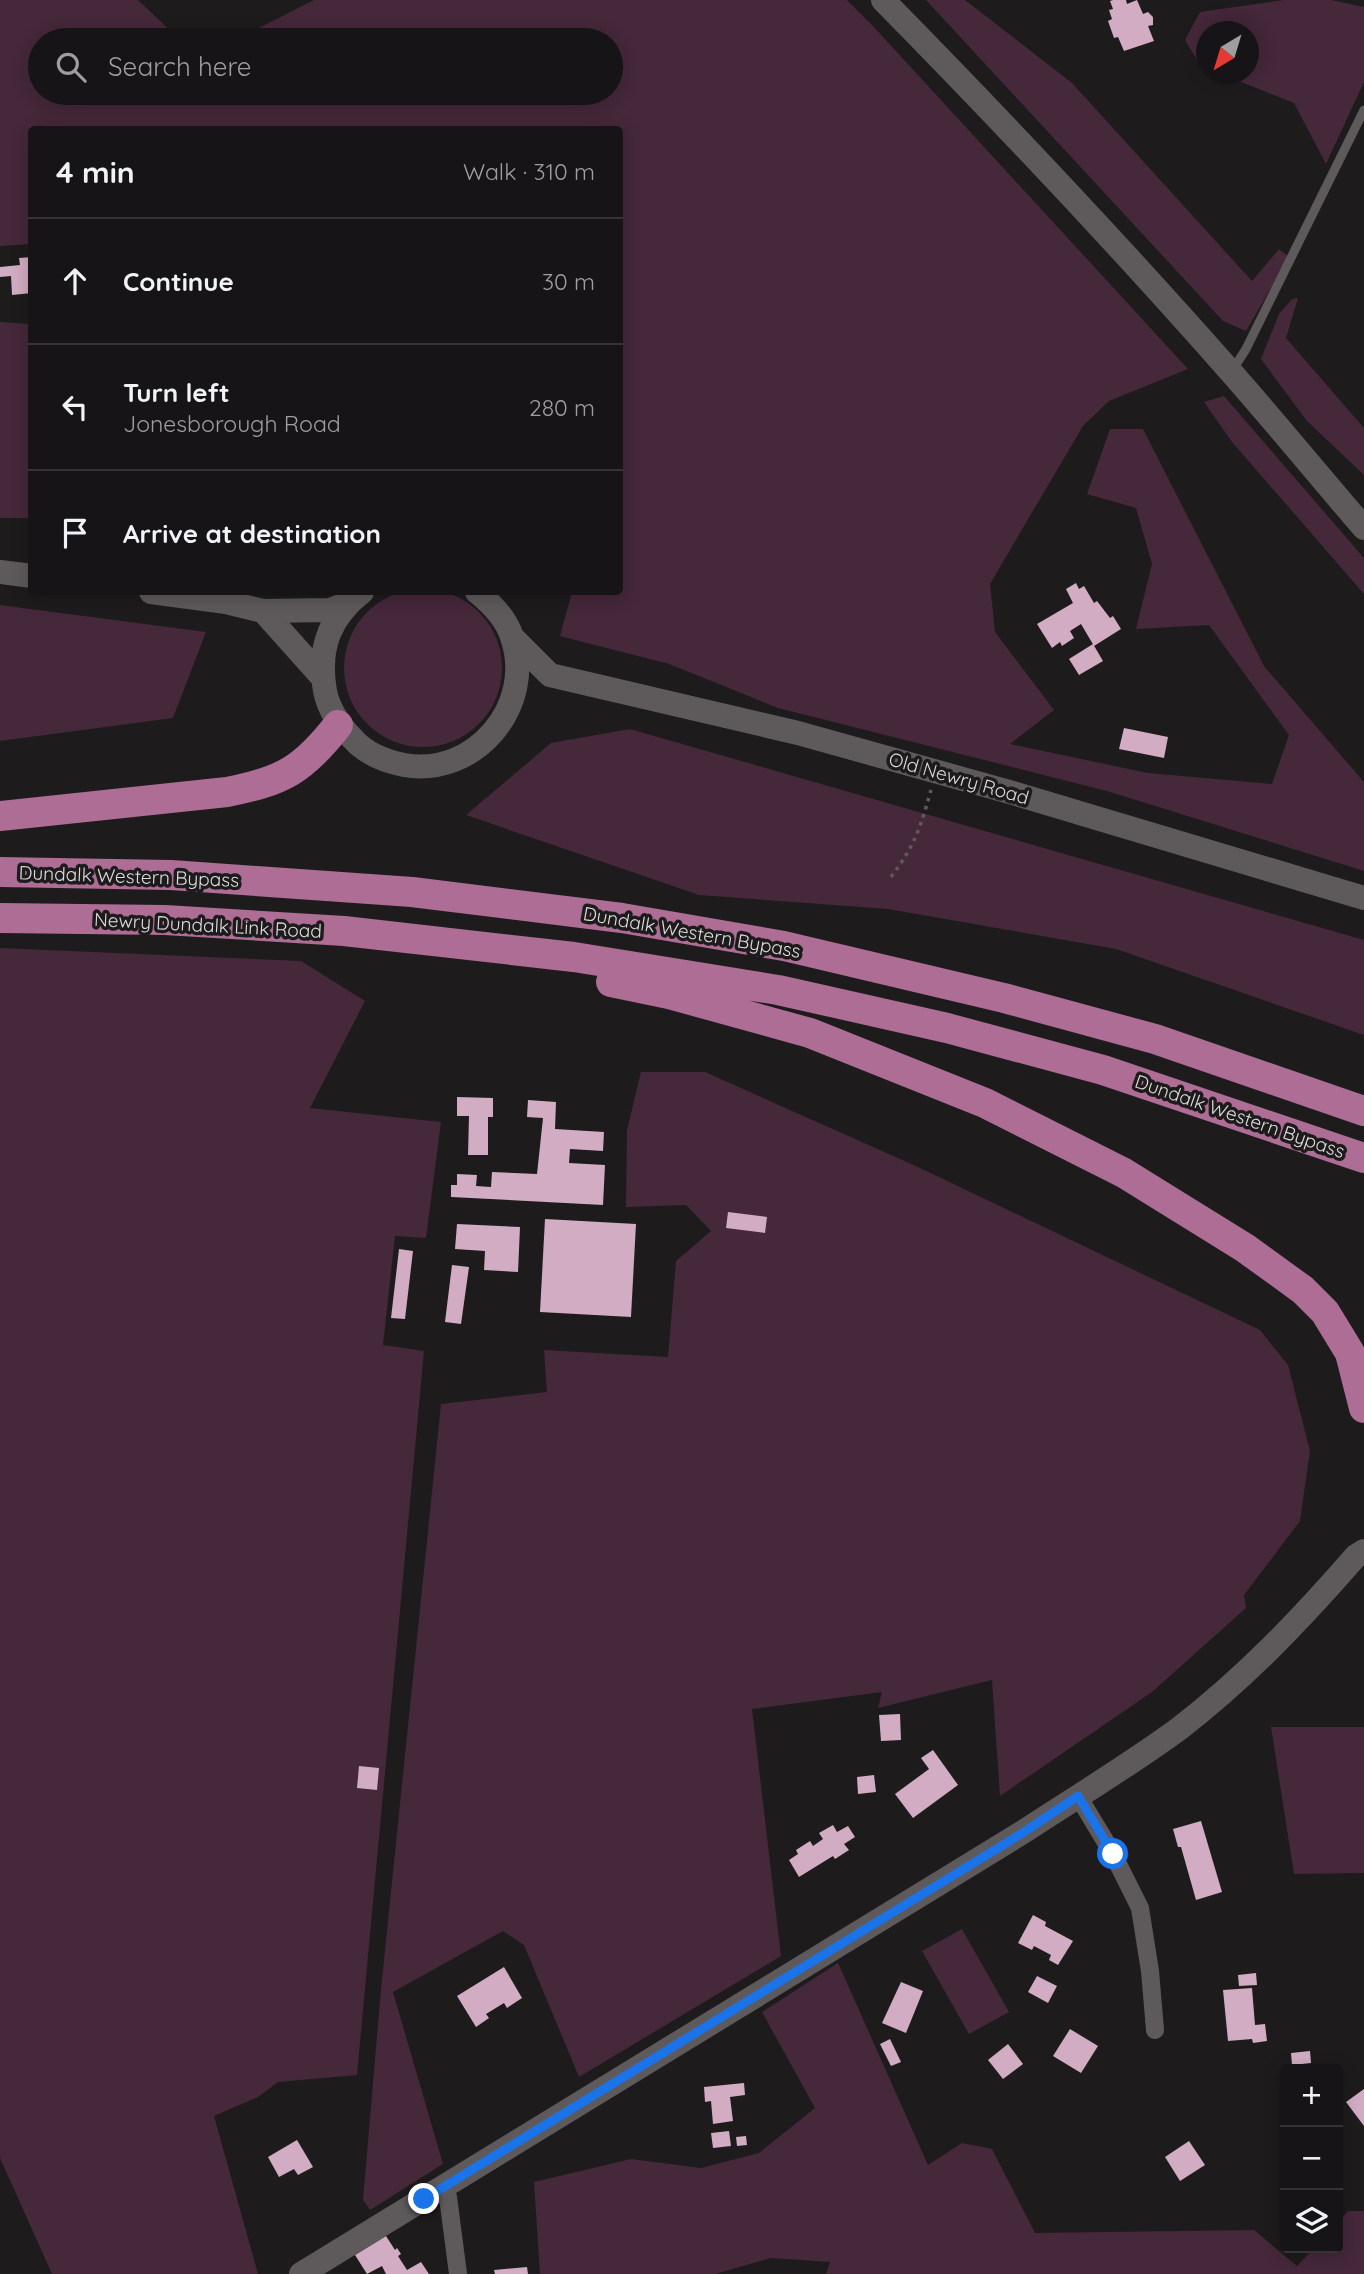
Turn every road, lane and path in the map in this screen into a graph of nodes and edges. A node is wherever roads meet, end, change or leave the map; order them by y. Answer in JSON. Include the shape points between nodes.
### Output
{"nodes":[{"id":1,"x":883,"y":0,"type":"edge"},
{"id":2,"x":1364,"y":110,"type":"edge"},
{"id":3,"x":1231,"y":372,"type":"junction"},
{"id":4,"x":1364,"y":528,"type":"edge"},
{"id":5,"x":0,"y":572,"type":"edge"},
{"id":6,"x":28,"y":576,"type":"edge"},
{"id":7,"x":174,"y":595,"type":"edge"},
{"id":8,"x":481,"y":595,"type":"edge"},
{"id":9,"x":354,"y":598,"type":"edge"},
{"id":10,"x":262,"y":611,"type":"junction"},
{"id":11,"x":512,"y":637,"type":"junction"},
{"id":12,"x":550,"y":675,"type":"junction"},
{"id":13,"x":323,"y":678,"type":"junction"},
{"id":14,"x":513,"y":701,"type":"junction"},
{"id":15,"x":338,"y":724,"type":"junction"},
{"id":16,"x":936,"y":771,"type":"junction"},
{"id":17,"x":0,"y":816,"type":"edge"},
{"id":18,"x":0,"y":872,"type":"edge"},
{"id":19,"x":891,"y":877,"type":"dead end"},
{"id":20,"x":1364,"y":898,"type":"edge"},
{"id":21,"x":0,"y":918,"type":"edge"},
{"id":22,"x":416,"y":938,"type":"junction"},
{"id":23,"x":1364,"y":1111,"type":"edge"},
{"id":24,"x":1364,"y":1158,"type":"edge"},
{"id":25,"x":1364,"y":1408,"type":"edge"},
{"id":26,"x":1361,"y":1546,"type":"edge"},
{"id":27,"x":1078,"y":1796,"type":"junction"},
{"id":28,"x":1155,"y":2030,"type":"dead end"},
{"id":29,"x":443,"y":2187,"type":"junction"},
{"id":30,"x":301,"y":2274,"type":"edge"},
{"id":31,"x":458,"y":2274,"type":"edge"}],
"edges":[{"from":1,"to":3,"type":"main road","via":[[994,113]]},
{"from":2,"to":3,"type":"lane"},
{"from":3,"to":4,"type":"main road"},
{"from":5,"to":6,"type":"main road"},
{"from":7,"to":10,"type":"main road"},
{"from":8,"to":11,"type":"main road","via":[[496,607]]},
{"from":9,"to":10,"type":"main road","via":[[330,610]]},
{"from":9,"to":13,"type":"main road","via":[[328,634],[321,664]]},
{"from":10,"to":13,"type":"main road"},
{"from":11,"to":12,"type":"main road"},
{"from":11,"to":14,"type":"main road","via":[[518,671]]},
{"from":12,"to":14,"type":"main road"},
{"from":12,"to":16,"type":"main road","name":"Old Newry Road","via":[[798,733]]},
{"from":13,"to":15,"type":"main road","via":[[325,696]]},
{"from":14,"to":15,"type":"main road","via":[[498,729],[476,750],[438,765],[387,762],[360,747]]},
{"from":15,"to":17,"type":"highway","via":[[307,761],[262,785]]},
{"from":16,"to":19,"type":"path","via":[[919,832]]},
{"from":16,"to":20,"type":"main road","name":"Old Newry Road"},
{"from":18,"to":23,"type":"highway","name":"Dundalk Western Bypass","via":[[171,875],[412,892],[622,918],[784,946],[1155,1039]]},
{"from":21,"to":22,"type":"highway","name":"Newry Dundalk Link Road","via":[[200,922]]},
{"from":22,"to":24,"type":"highway","name":"Dundalk Western Bypass","via":[[573,957],[778,990],[947,1028],[1103,1070]]},
{"from":22,"to":25,"type":"highway","via":[[669,994],[810,1033],[985,1103],[1124,1173],[1303,1290],[1325,1312],[1350,1353]]},
{"from":26,"to":27,"type":"main road","via":[[1282,1639],[1234,1683],[1180,1727]]},
{"from":27,"to":28,"type":"street","via":[[1140,1908]]},
{"from":27,"to":29,"type":"main road"},
{"from":29,"to":30,"type":"main road"},
{"from":29,"to":31,"type":"street"}]}
